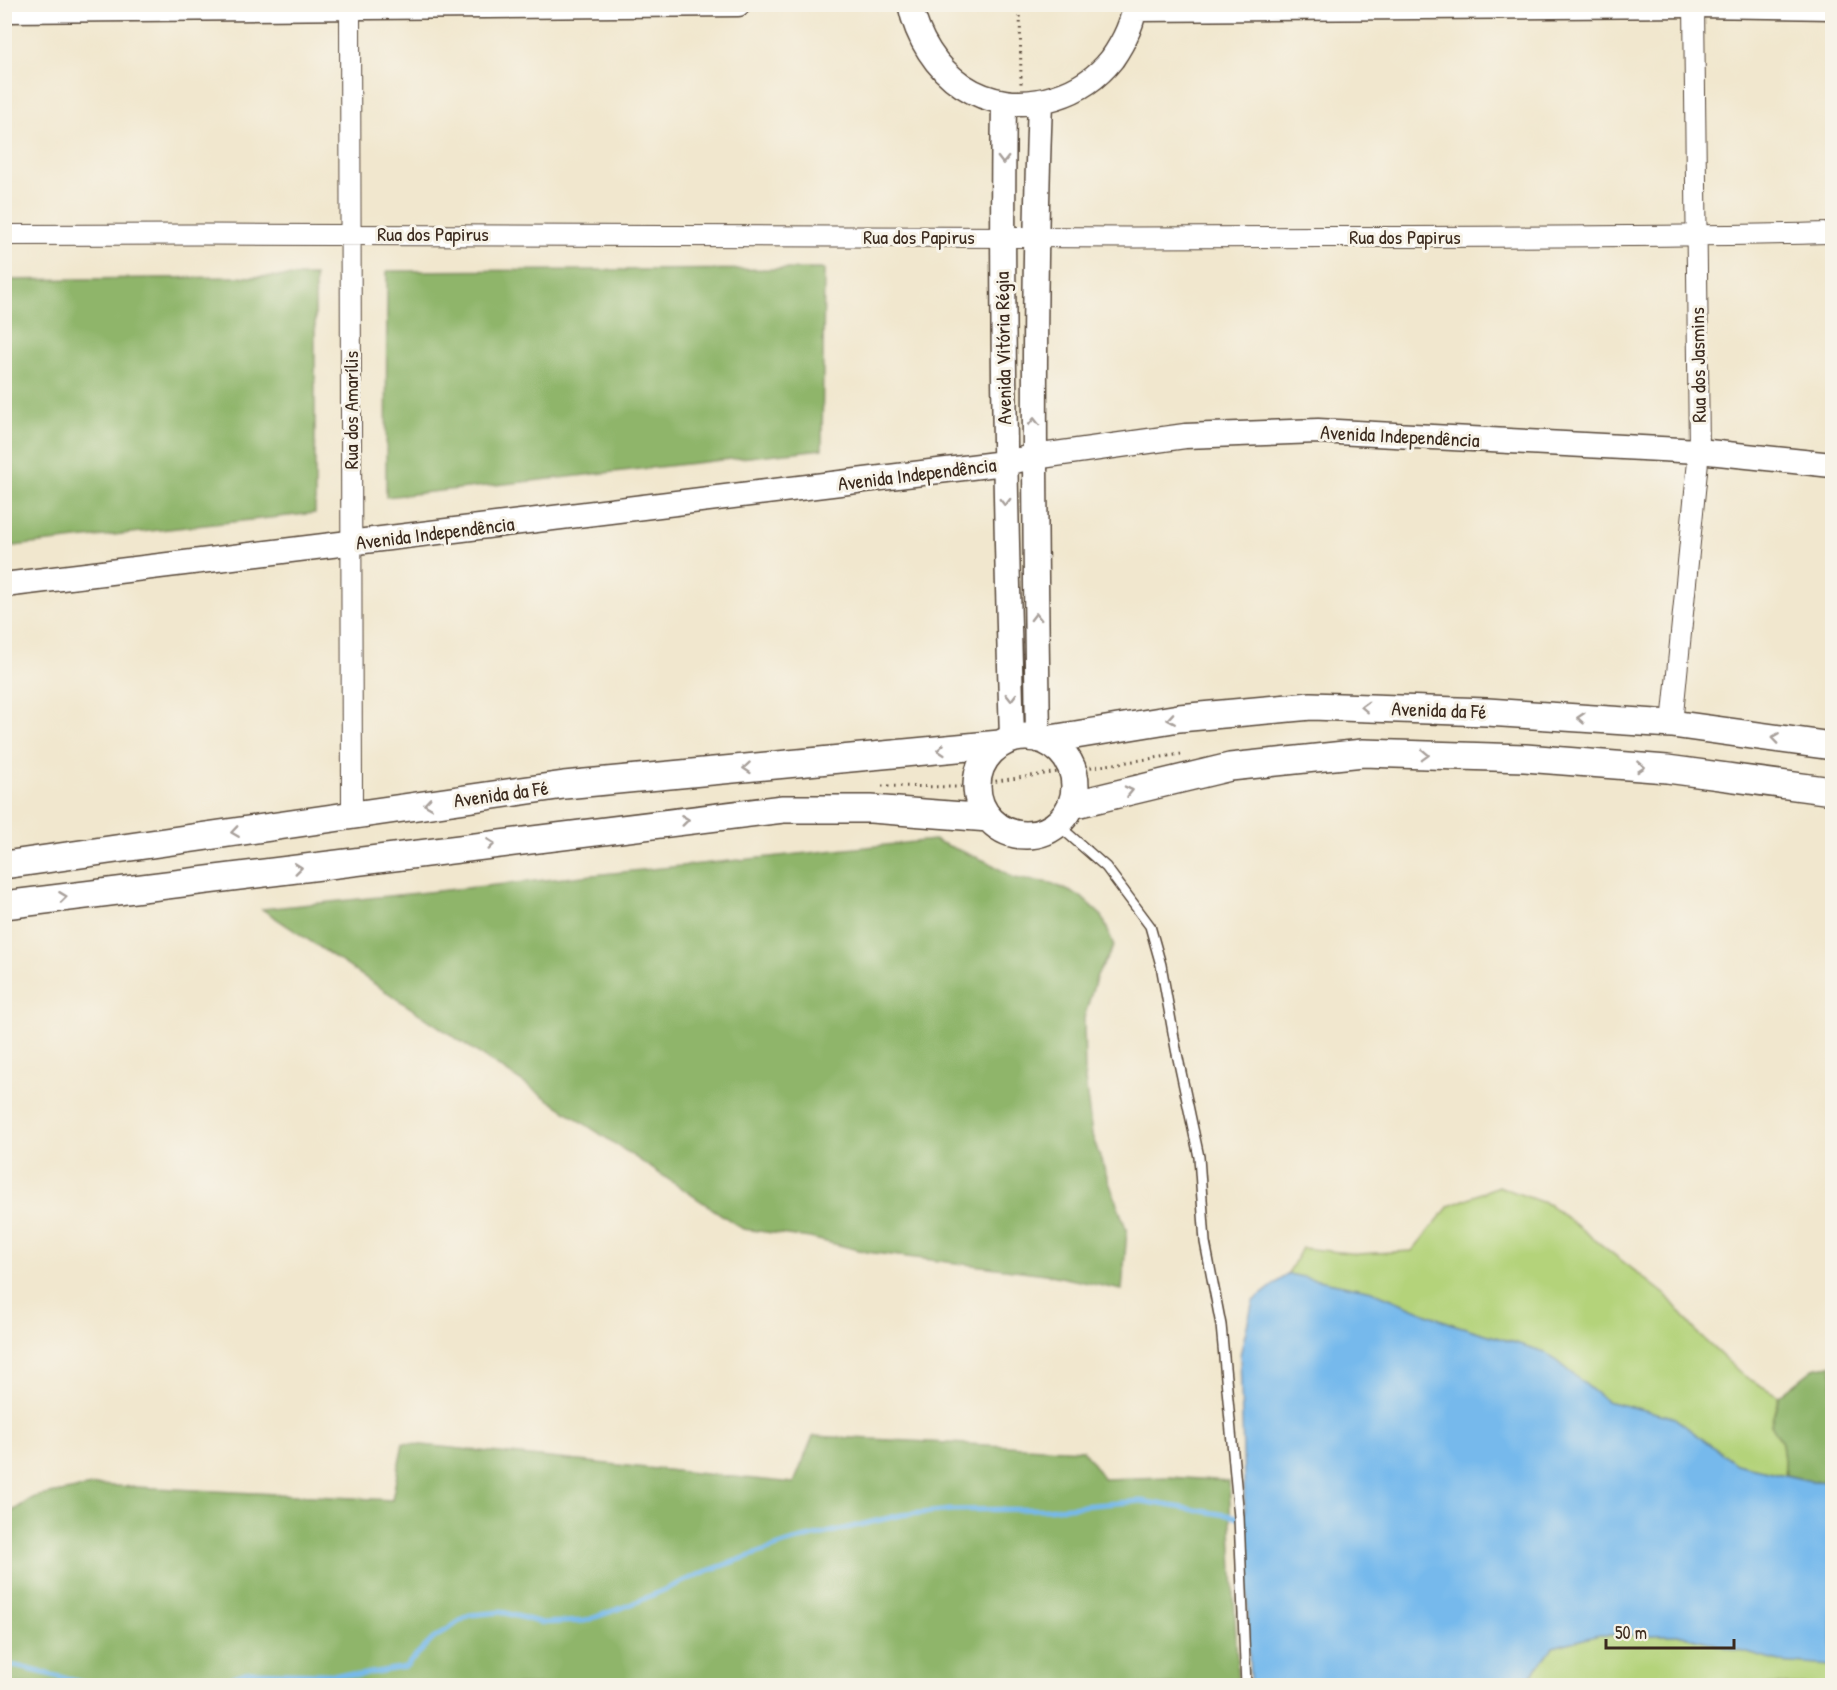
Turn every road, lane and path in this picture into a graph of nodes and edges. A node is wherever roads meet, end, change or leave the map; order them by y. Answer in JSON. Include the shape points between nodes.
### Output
{"nodes":[{"id":1,"x":738,"y":4,"type":"edge"},
{"id":2,"x":910,"y":4,"type":"edge"},
{"id":3,"x":1694,"y":5,"type":"edge"},
{"id":4,"x":350,"y":6,"type":"edge"},
{"id":5,"x":1135,"y":7,"type":"edge"},
{"id":6,"x":1833,"y":7,"type":"edge"},
{"id":7,"x":4,"y":10,"type":"edge"},
{"id":8,"x":1004,"y":102,"type":"junction"},
{"id":9,"x":1040,"y":102,"type":"junction"},
{"id":10,"x":350,"y":233,"type":"junction"},
{"id":11,"x":1833,"y":233,"type":"edge"},
{"id":12,"x":4,"y":235,"type":"edge"},
{"id":13,"x":1697,"y":236,"type":"junction"},
{"id":14,"x":1002,"y":238,"type":"junction"},
{"id":15,"x":1035,"y":238,"type":"junction"},
{"id":16,"x":1699,"y":451,"type":"junction"},
{"id":17,"x":1034,"y":457,"type":"junction"},
{"id":18,"x":1004,"y":463,"type":"junction"},
{"id":19,"x":1833,"y":465,"type":"edge"},
{"id":20,"x":351,"y":543,"type":"junction"},
{"id":21,"x":4,"y":585,"type":"edge"},
{"id":22,"x":1672,"y":724,"type":"junction"},
{"id":23,"x":1024,"y":740,"type":"junction"},
{"id":24,"x":1833,"y":746,"type":"edge"},
{"id":25,"x":1833,"y":791,"type":"edge"},
{"id":26,"x":352,"y":815,"type":"junction"},
{"id":27,"x":1065,"y":815,"type":"junction"},
{"id":28,"x":989,"y":818,"type":"junction"},
{"id":29,"x":4,"y":865,"type":"edge"},
{"id":30,"x":4,"y":904,"type":"edge"},
{"id":31,"x":1246,"y":1686,"type":"edge"}],
"edges":[{"from":1,"to":4,"type":"street"},
{"from":2,"to":8,"type":"street","via":[[922,43],[948,75],[974,92]]},
{"from":3,"to":5,"type":"street"},
{"from":3,"to":6,"type":"street"},
{"from":3,"to":13,"type":"street","name":"Rua dos Jasmins"},
{"from":4,"to":7,"type":"street"},
{"from":4,"to":10,"type":"street","name":"Rua dos Amarílis"},
{"from":5,"to":9,"type":"street","via":[[1123,43],[1102,71],[1074,92]]},
{"from":8,"to":9,"type":"street"},
{"from":8,"to":14,"type":"street","name":"Avenida Vitória Régia","one_way":true},
{"from":9,"to":15,"type":"street","name":"Avenida Vitória Régia"},
{"from":10,"to":12,"type":"street","name":"Rua dos Papirus"},
{"from":10,"to":14,"type":"street","name":"Rua dos Papirus"},
{"from":10,"to":20,"type":"street","name":"Rua dos Amarílis"},
{"from":11,"to":13,"type":"street","name":"Rua dos Papirus"},
{"from":13,"to":15,"type":"street","name":"Rua dos Papirus"},
{"from":13,"to":16,"type":"street","name":"Rua dos Jasmins"},
{"from":14,"to":15,"type":"street","name":"Rua dos Papirus"},
{"from":14,"to":18,"type":"street","name":"Avenida Vitória Régia"},
{"from":17,"to":15,"type":"street","name":"Avenida Vitória Régia","one_way":true},
{"from":16,"to":17,"type":"street","name":"Avenida Independência","via":[[1318,431],[1185,436]]},
{"from":16,"to":19,"type":"street","name":"Avenida Independência"},
{"from":16,"to":22,"type":"street","name":"Rua dos Jasmins"},
{"from":17,"to":18,"type":"street","name":"Avenida Independência"},
{"from":23,"to":17,"type":"street","name":"Avenida Vitória Régia","one_way":true},
{"from":18,"to":20,"type":"street","name":"Avenida Independência"},
{"from":18,"to":23,"type":"street","name":"Avenida Vitória Régia","one_way":true},
{"from":20,"to":21,"type":"street","name":"Avenida Independência"},
{"from":20,"to":26,"type":"street","name":"Rua dos Amarílis"},
{"from":22,"to":23,"type":"main road","name":"Avenida da Fé","one_way":true,"via":[[1311,706],[1179,718]]},
{"from":24,"to":22,"type":"main road","name":"Avenida da Fé","one_way":true},
{"from":23,"to":26,"type":"main road","name":"Avenida da Fé","one_way":true,"via":[[564,785]]},
{"from":23,"to":27,"type":"main road","via":[[1056,747],[1072,767],[1075,792]]},
{"from":23,"to":28,"type":"main road","via":[[989,753],[982,765],[978,779],[980,799]]},
{"from":27,"to":25,"type":"main road","one_way":true,"via":[[1230,767],[1363,753],[1524,758],[1667,769]]},
{"from":26,"to":29,"type":"main road","name":"Avenida da Fé","one_way":true},
{"from":27,"to":28,"type":"main road","via":[[1044,832],[1030,835],[1014,834]]},
{"from":27,"to":31,"type":"lane","via":[[1150,926],[1161,965],[1199,1157],[1205,1242],[1221,1325],[1239,1517]]},
{"from":30,"to":28,"type":"main road","one_way":true,"via":[[783,809],[871,809]]}]}
